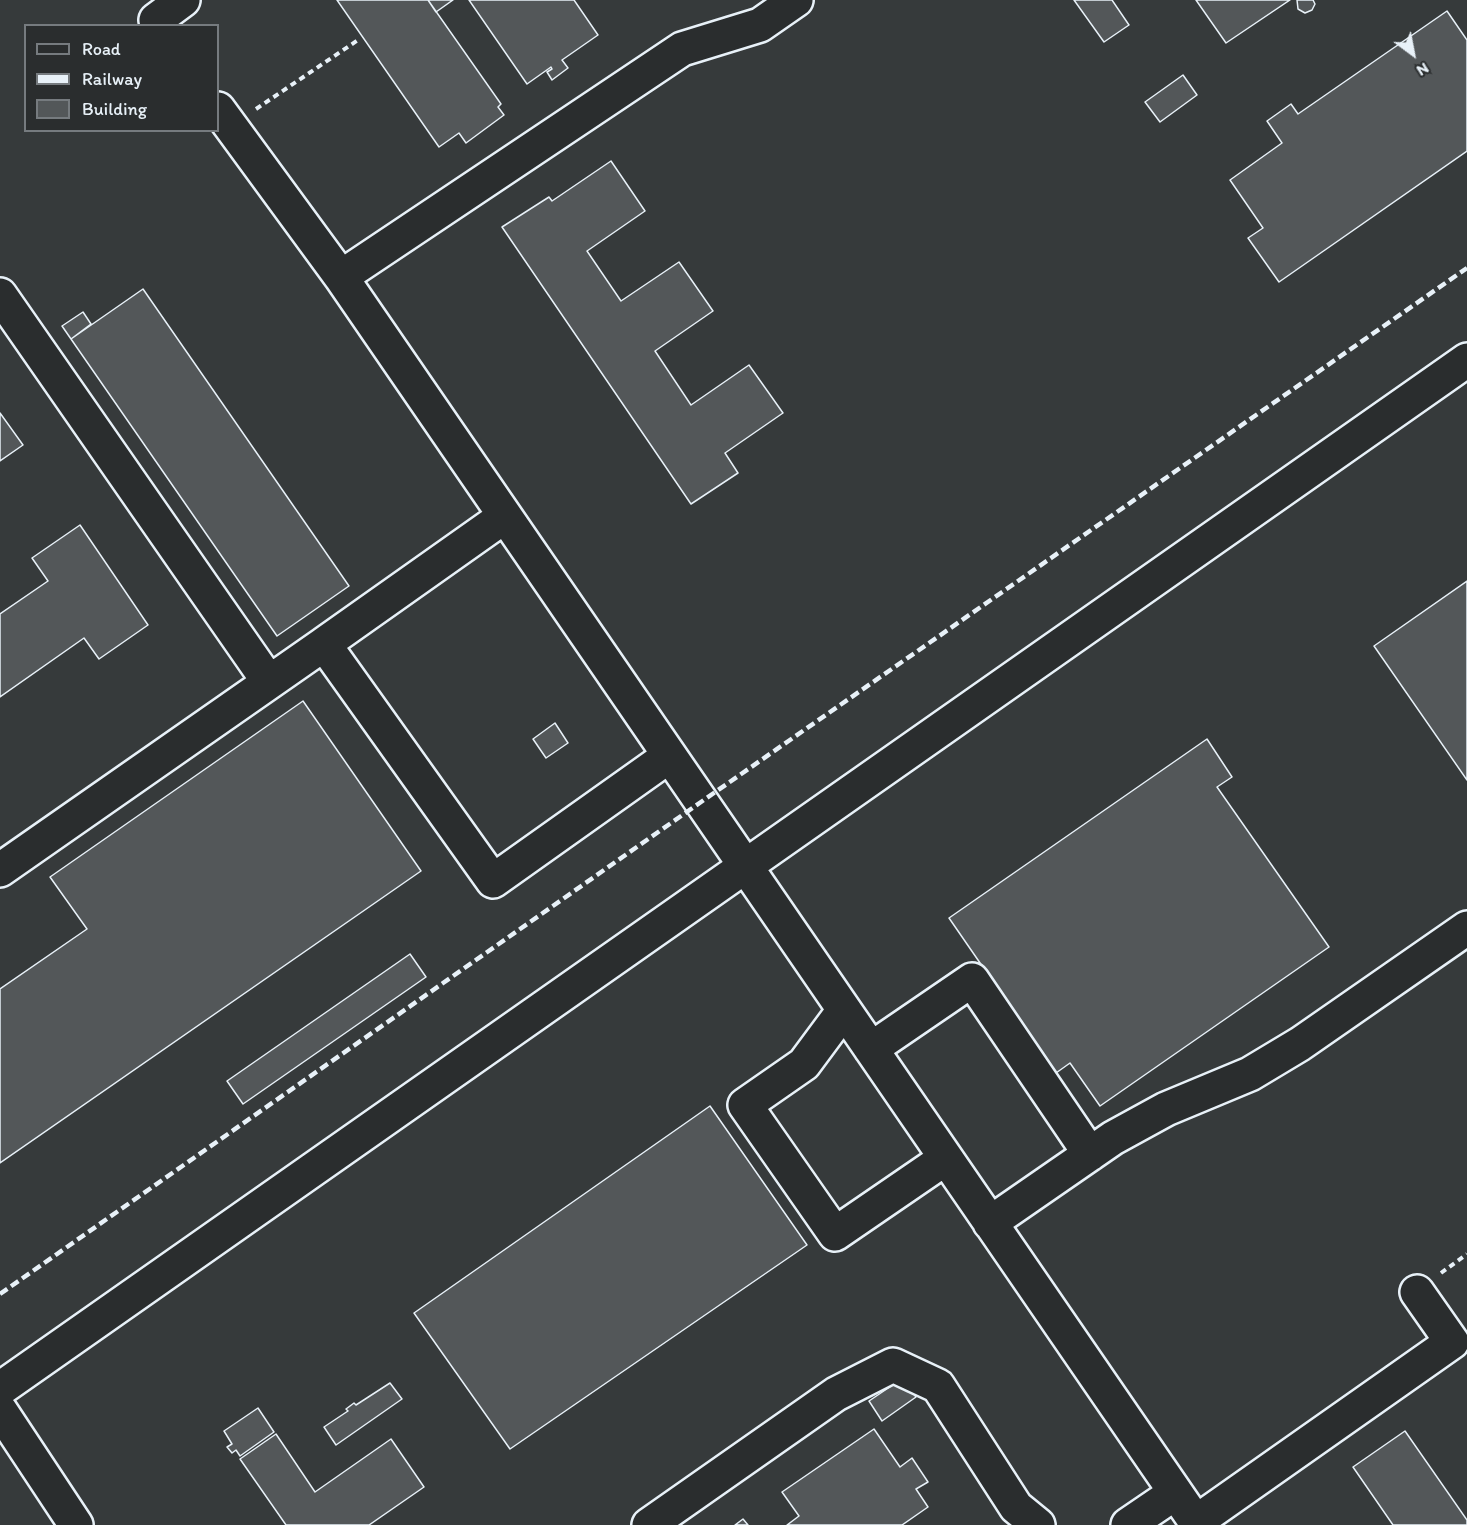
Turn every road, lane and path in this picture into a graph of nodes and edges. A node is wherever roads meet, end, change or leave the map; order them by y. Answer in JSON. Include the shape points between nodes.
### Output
{"nodes":[{"id":1,"x":183,"y":0,"type":"edge"},
{"id":2,"x":796,"y":0,"type":"edge"},
{"id":3,"x":153,"y":15,"type":"edge"},
{"id":4,"x":358,"y":40,"type":"dead end"},
{"id":5,"x":219,"y":110,"type":"edge"},
{"id":6,"x":250,"y":113,"type":"dead end"},
{"id":7,"x":340,"y":278,"type":"junction"},
{"id":8,"x":0,"y":295,"type":"edge"},
{"id":9,"x":1467,"y":360,"type":"edge"},
{"id":10,"x":505,"y":516,"type":"junction"},
{"id":11,"x":324,"y":644,"type":"junction"},
{"id":12,"x":269,"y":682,"type":"junction"},
{"id":13,"x":669,"y":756,"type":"junction"},
{"id":14,"x":745,"y":866,"type":"junction"},
{"id":15,"x":0,"y":870,"type":"edge"},
{"id":16,"x":1467,"y":927,"type":"edge"},
{"id":17,"x":844,"y":1010,"type":"junction"},
{"id":18,"x":871,"y":1049,"type":"junction"},
{"id":19,"x":1090,"y":1154,"type":"junction"},
{"id":20,"x":946,"y":1158,"type":"junction"},
{"id":21,"x":990,"y":1223,"type":"junction"},
{"id":22,"x":1417,"y":1292,"type":"dead end"},
{"id":23,"x":0,"y":1389,"type":"edge"},
{"id":24,"x":0,"y":1410,"type":"edge"},
{"id":25,"x":1175,"y":1493,"type":"junction"},
{"id":26,"x":1197,"y":1523,"type":"edge"},
{"id":27,"x":76,"y":1525,"type":"edge"},
{"id":28,"x":649,"y":1525,"type":"edge"},
{"id":29,"x":1038,"y":1525,"type":"edge"},
{"id":30,"x":1128,"y":1525,"type":"edge"}],
"edges":[{"from":1,"to":3,"type":"lane"},
{"from":2,"to":7,"type":"lane","via":[[760,25],[682,49]]},
{"from":4,"to":6,"type":"path"},
{"from":5,"to":7,"type":"lane"},
{"from":7,"to":10,"type":"lane"},
{"from":8,"to":12,"type":"lane"},
{"from":9,"to":14,"type":"lane"},
{"from":10,"to":11,"type":"lane"},
{"from":10,"to":13,"type":"lane"},
{"from":11,"to":12,"type":"lane"},
{"from":11,"to":13,"type":"lane","via":[[492,881]]},
{"from":12,"to":15,"type":"lane"},
{"from":13,"to":14,"type":"lane"},
{"from":14,"to":17,"type":"lane"},
{"from":14,"to":23,"type":"lane"},
{"from":16,"to":19,"type":"lane","via":[[1280,1056],[1250,1074],[1166,1109]]},
{"from":17,"to":18,"type":"lane"},
{"from":17,"to":20,"type":"lane","via":[[804,1064],[745,1105],[835,1234]]},
{"from":18,"to":19,"type":"lane","via":[[972,980]]},
{"from":18,"to":20,"type":"lane"},
{"from":19,"to":21,"type":"lane"},
{"from":20,"to":21,"type":"lane"},
{"from":21,"to":25,"type":"lane"},
{"from":22,"to":26,"type":"lane","via":[[1452,1342]]},
{"from":24,"to":27,"type":"lane"},
{"from":25,"to":26,"type":"lane"},
{"from":25,"to":30,"type":"lane"},
{"from":28,"to":29,"type":"lane","via":[[836,1394],[893,1365],[938,1386],[1016,1507]]}]}
